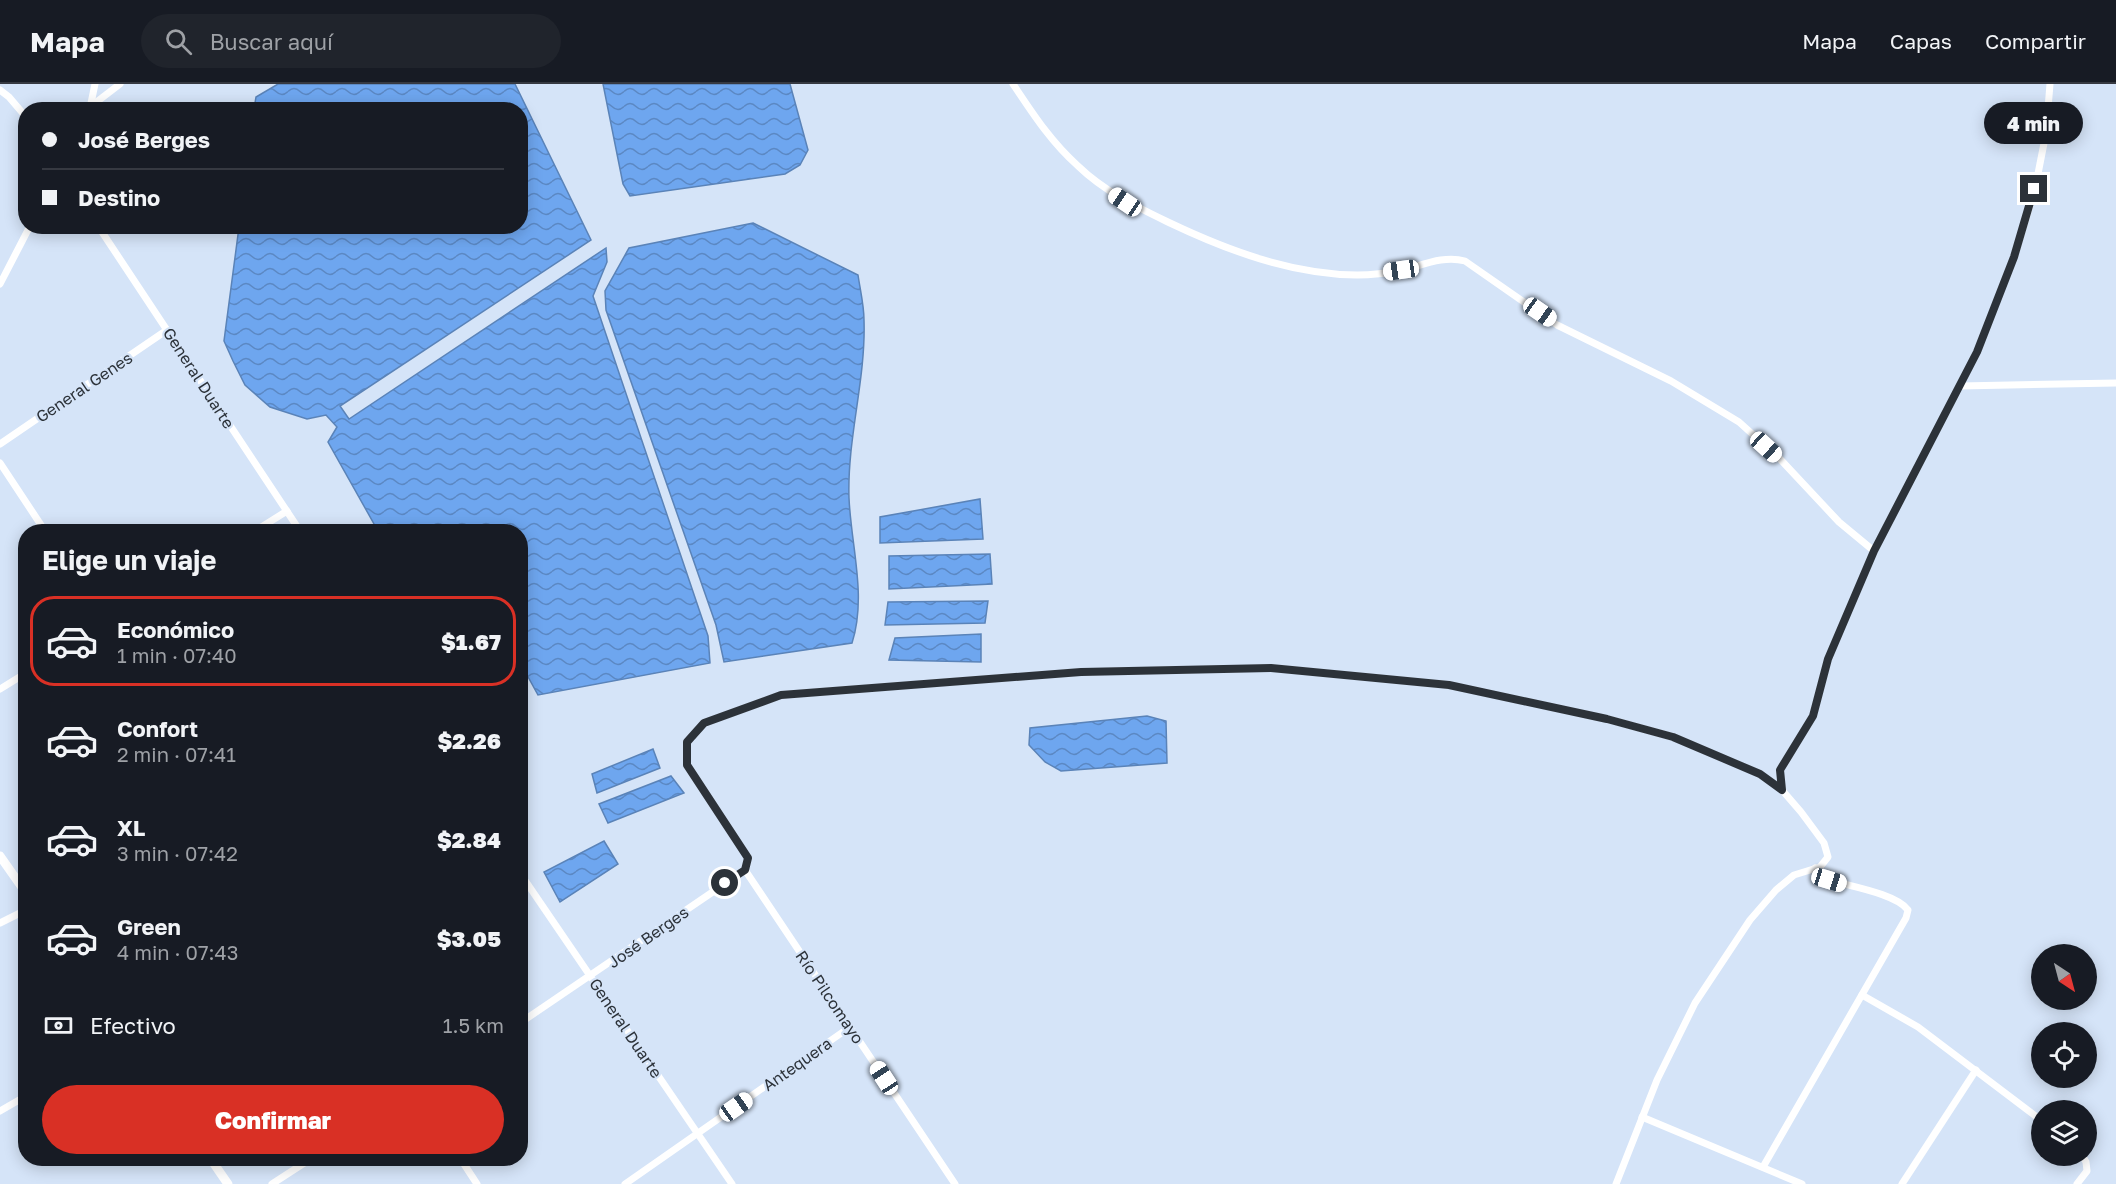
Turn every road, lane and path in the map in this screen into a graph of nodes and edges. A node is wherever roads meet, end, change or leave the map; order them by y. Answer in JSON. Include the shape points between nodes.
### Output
{"nodes":[{"id":1,"x":94,"y":84,"type":"edge"},
{"id":2,"x":120,"y":84,"type":"edge"},
{"id":3,"x":1013,"y":84,"type":"edge"},
{"id":4,"x":2050,"y":84,"type":"edge"},
{"id":5,"x":0,"y":90,"type":"edge"},
{"id":6,"x":91,"y":102,"type":"edge"},
{"id":7,"x":98,"y":102,"type":"edge"},
{"id":8,"x":18,"y":108,"type":"edge"},
{"id":9,"x":26,"y":234,"type":"edge"},
{"id":10,"x":103,"y":234,"type":"edge"},
{"id":11,"x":0,"y":284,"type":"edge"},
{"id":12,"x":167,"y":330,"type":"junction"},
{"id":13,"x":2116,"y":383,"type":"edge"},
{"id":14,"x":1960,"y":386,"type":"junction"},
{"id":15,"x":0,"y":444,"type":"edge"},
{"id":16,"x":0,"y":463,"type":"edge"},
{"id":17,"x":287,"y":511,"type":"junction"},
{"id":18,"x":40,"y":524,"type":"edge"},
{"id":19,"x":266,"y":524,"type":"edge"},
{"id":20,"x":295,"y":524,"type":"edge"},
{"id":21,"x":1874,"y":551,"type":"junction"},
{"id":22,"x":18,"y":678,"type":"edge"},
{"id":23,"x":0,"y":689,"type":"edge"},
{"id":24,"x":1782,"y":790,"type":"junction"},
{"id":25,"x":0,"y":856,"type":"edge"},
{"id":26,"x":1815,"y":868,"type":"junction"},
{"id":27,"x":745,"y":870,"type":"junction"},
{"id":28,"x":18,"y":882,"type":"edge"},
{"id":29,"x":528,"y":885,"type":"edge"},
{"id":30,"x":18,"y":914,"type":"edge"},
{"id":31,"x":0,"y":923,"type":"edge"},
{"id":32,"x":591,"y":976,"type":"junction"},
{"id":33,"x":1862,"y":995,"type":"junction"},
{"id":34,"x":528,"y":1018,"type":"edge"},
{"id":35,"x":850,"y":1027,"type":"junction"},
{"id":36,"x":1976,"y":1070,"type":"junction"},
{"id":37,"x":18,"y":1101,"type":"edge"},
{"id":38,"x":0,"y":1111,"type":"edge"},
{"id":39,"x":2031,"y":1112,"type":"edge"},
{"id":40,"x":1642,"y":1117,"type":"junction"},
{"id":41,"x":698,"y":1134,"type":"junction"},
{"id":42,"x":216,"y":1166,"type":"edge"},
{"id":43,"x":300,"y":1166,"type":"edge"},
{"id":44,"x":465,"y":1166,"type":"edge"},
{"id":45,"x":2086,"y":1166,"type":"edge"},
{"id":46,"x":1763,"y":1167,"type":"junction"},
{"id":47,"x":228,"y":1184,"type":"edge"},
{"id":48,"x":272,"y":1184,"type":"edge"},
{"id":49,"x":477,"y":1184,"type":"edge"},
{"id":50,"x":625,"y":1184,"type":"edge"},
{"id":51,"x":732,"y":1184,"type":"edge"},
{"id":52,"x":955,"y":1184,"type":"edge"},
{"id":53,"x":1616,"y":1184,"type":"edge"},
{"id":54,"x":1802,"y":1184,"type":"edge"},
{"id":55,"x":1902,"y":1184,"type":"edge"},
{"id":56,"x":2077,"y":1184,"type":"edge"}],
"edges":[{"from":1,"to":6,"type":"street"},
{"from":2,"to":7,"type":"street"},
{"from":3,"to":21,"type":"street","via":[[1057,146],[1097,183],[1125,202],[1214,244],[1297,270],[1343,275],[1401,270],[1448,259],[1465,261],[1557,324],[1671,381],[1739,422],[1839,522]]},
{"from":4,"to":14,"type":"street","via":[[2046,133],[2018,245]]},
{"from":5,"to":8,"type":"street"},
{"from":9,"to":11,"type":"street"},
{"from":10,"to":12,"type":"street","name":"General Duarte"},
{"from":12,"to":15,"type":"street","name":"General Genes"},
{"from":12,"to":17,"type":"street","name":"General Duarte"},
{"from":13,"to":14,"type":"street"},
{"from":14,"to":21,"type":"street"},
{"from":16,"to":18,"type":"street"},
{"from":17,"to":19,"type":"street"},
{"from":17,"to":20,"type":"street","name":"General Duarte"},
{"from":21,"to":24,"type":"street","via":[[1828,659],[1813,716],[1780,770]]},
{"from":22,"to":23,"type":"street"},
{"from":24,"to":26,"type":"street","name":"Río Pilcomayo","via":[[1824,843],[1828,857]]},
{"from":24,"to":27,"type":"street","name":"Río Pilcomayo","via":[[1760,774],[1673,737],[1449,685],[1271,668],[1081,672],[816,692],[781,695],[704,723],[687,742],[687,765],[748,858]]},
{"from":25,"to":28,"type":"street"},
{"from":26,"to":33,"type":"street","via":[[1829,880],[1894,900],[1908,910]]},
{"from":26,"to":40,"type":"street","via":[[1794,875],[1750,920],[1695,1003]]},
{"from":27,"to":32,"type":"street","name":"José Berges"},
{"from":27,"to":35,"type":"street","name":"Río Pilcomayo"},
{"from":29,"to":32,"type":"street","name":"General Duarte"},
{"from":30,"to":31,"type":"street"},
{"from":32,"to":34,"type":"street","name":"José Berges"},
{"from":32,"to":41,"type":"street","name":"General Duarte"},
{"from":33,"to":36,"type":"street","via":[[1918,1027]]},
{"from":33,"to":46,"type":"street"},
{"from":35,"to":41,"type":"street","name":"Antequera"},
{"from":35,"to":52,"type":"street","name":"Río Pilcomayo"},
{"from":36,"to":39,"type":"street"},
{"from":36,"to":55,"type":"street"},
{"from":37,"to":38,"type":"street"},
{"from":40,"to":46,"type":"street"},
{"from":40,"to":53,"type":"street"},
{"from":41,"to":50,"type":"street","name":"Antequera"},
{"from":41,"to":51,"type":"street","name":"General Duarte"},
{"from":42,"to":47,"type":"street"},
{"from":43,"to":48,"type":"street"},
{"from":44,"to":49,"type":"street"},
{"from":45,"to":56,"type":"street","via":[[2087,1172]]},
{"from":46,"to":54,"type":"street"}]}
